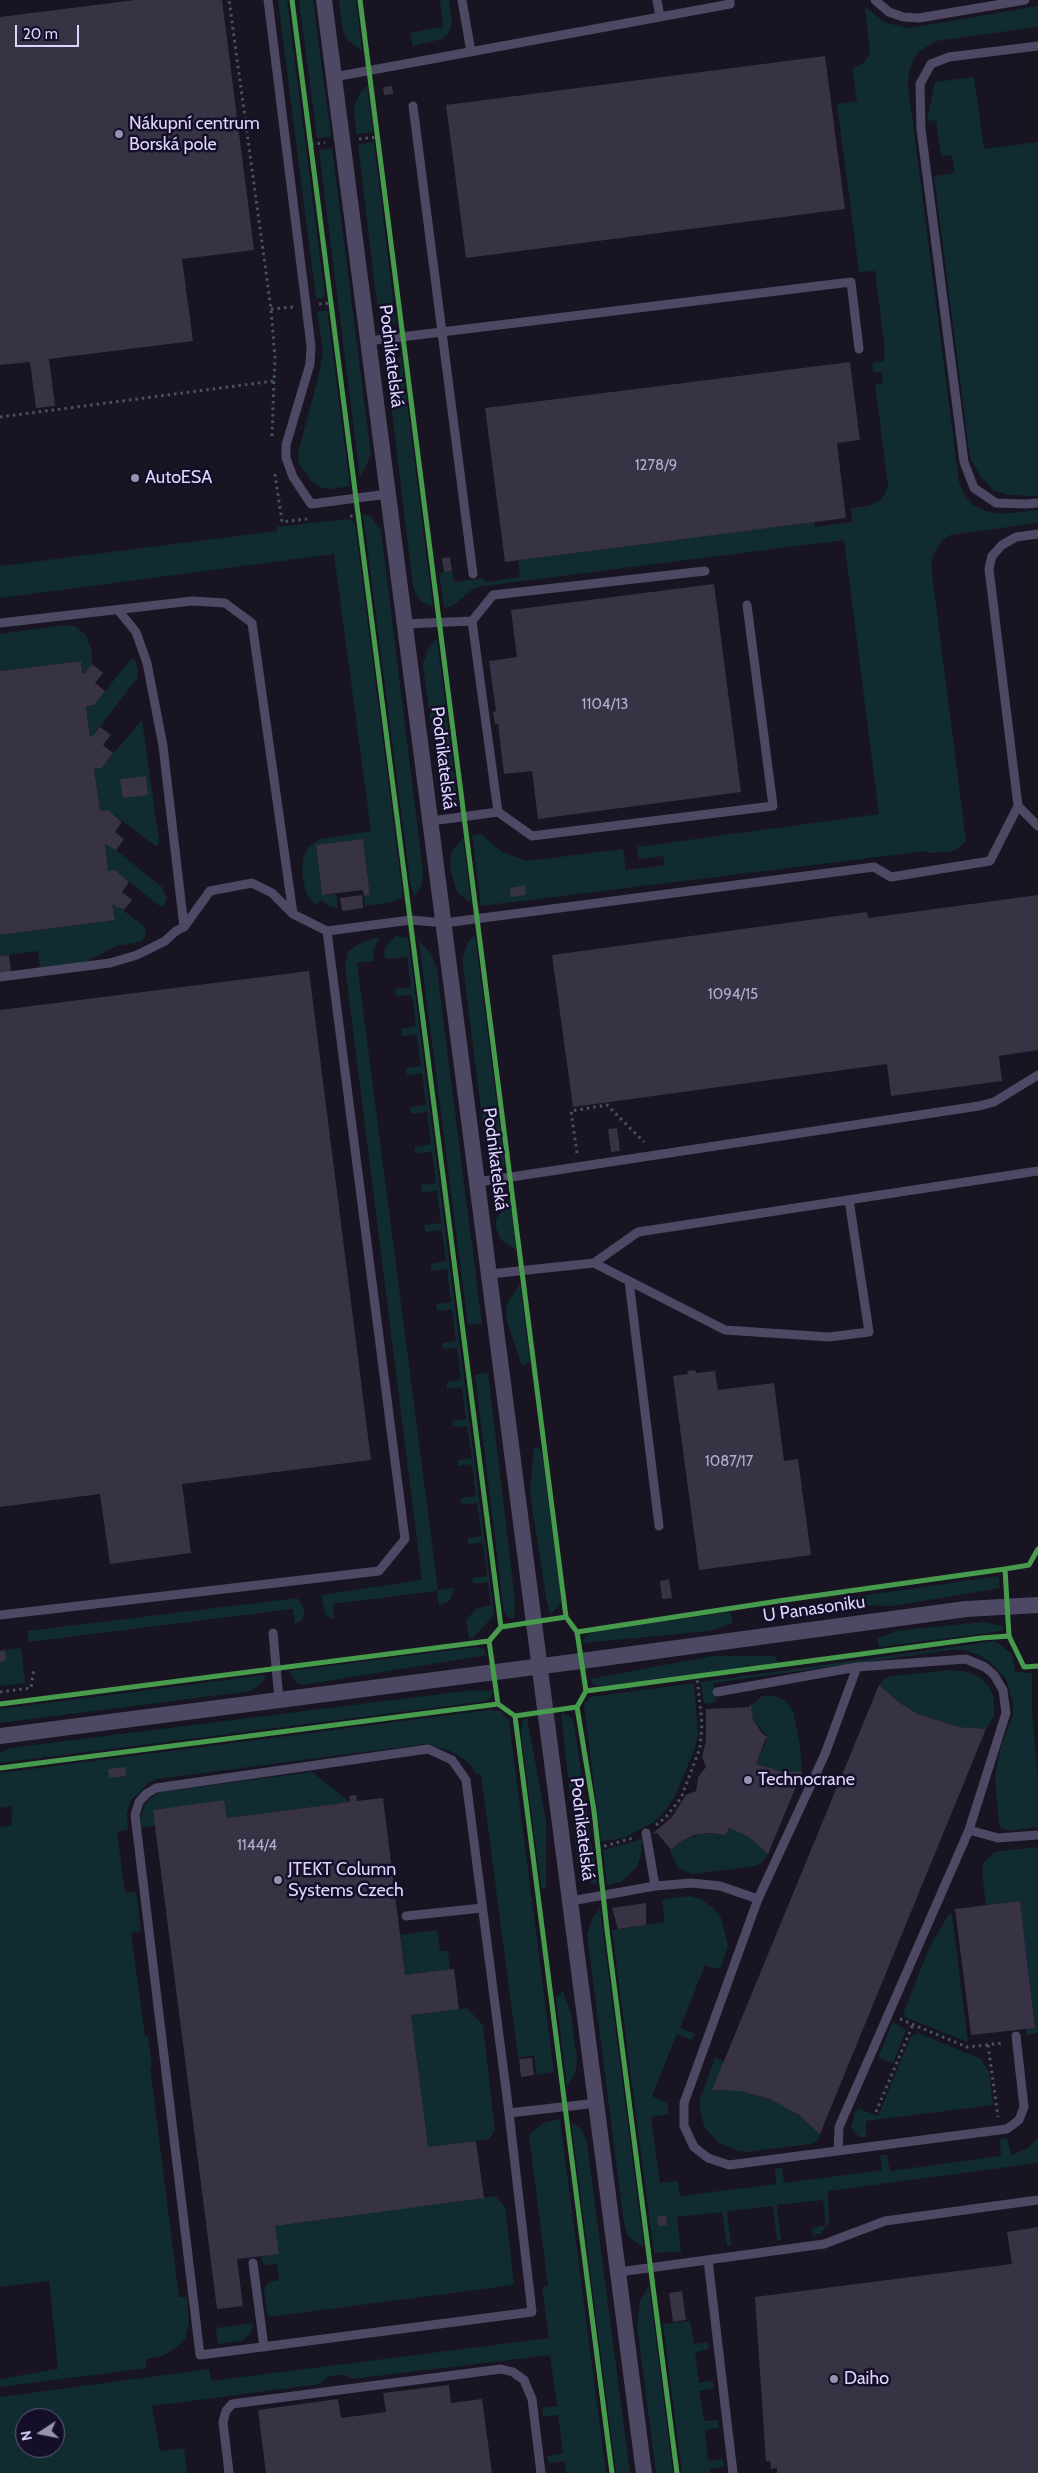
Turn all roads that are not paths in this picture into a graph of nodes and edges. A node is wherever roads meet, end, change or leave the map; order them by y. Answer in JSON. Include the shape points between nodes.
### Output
{"nodes":[{"id":1,"x":268,"y":0,"type":"edge"},
{"id":2,"x":324,"y":0,"type":"edge"},
{"id":3,"x":462,"y":0,"type":"edge"},
{"id":4,"x":657,"y":0,"type":"edge"},
{"id":5,"x":730,"y":0,"type":"edge"},
{"id":6,"x":875,"y":0,"type":"edge"},
{"id":7,"x":1024,"y":0,"type":"edge"},
{"id":8,"x":660,"y":17,"type":"junction"},
{"id":9,"x":1038,"y":46,"type":"edge"},
{"id":10,"x":471,"y":52,"type":"junction"},
{"id":11,"x":334,"y":77,"type":"junction"},
{"id":12,"x":413,"y":106,"type":"dead end"},
{"id":13,"x":442,"y":332,"type":"junction"},
{"id":14,"x":368,"y":341,"type":"junction"},
{"id":15,"x":859,"y":349,"type":"dead end"},
{"id":16,"x":388,"y":494,"type":"junction"},
{"id":17,"x":1038,"y":503,"type":"edge"},
{"id":18,"x":1038,"y":534,"type":"edge"},
{"id":19,"x":705,"y":571,"type":"dead end"},
{"id":20,"x":473,"y":574,"type":"dead end"},
{"id":21,"x":747,"y":605,"type":"dead end"},
{"id":22,"x":118,"y":610,"type":"junction"},
{"id":23,"x":472,"y":621,"type":"junction"},
{"id":24,"x":0,"y":623,"type":"edge"},
{"id":25,"x":405,"y":624,"type":"junction"},
{"id":26,"x":1018,"y":806,"type":"junction"},
{"id":27,"x":498,"y":812,"type":"junction"},
{"id":28,"x":431,"y":821,"type":"junction"},
{"id":29,"x":1038,"y":826,"type":"edge"},
{"id":30,"x":293,"y":914,"type":"junction"},
{"id":31,"x":444,"y":923,"type":"junction"},
{"id":32,"x":184,"y":927,"type":"junction"},
{"id":33,"x":327,"y":931,"type":"junction"},
{"id":34,"x":0,"y":977,"type":"edge"},
{"id":35,"x":1038,"y":1075,"type":"edge"},
{"id":36,"x":1038,"y":1171,"type":"edge"},
{"id":37,"x":478,"y":1182,"type":"junction"},
{"id":38,"x":849,"y":1200,"type":"junction"},
{"id":39,"x":594,"y":1263,"type":"junction"},
{"id":40,"x":490,"y":1274,"type":"junction"},
{"id":41,"x":629,"y":1281,"type":"junction"},
{"id":42,"x":658,"y":1526,"type":"dead end"},
{"id":43,"x":1038,"y":1605,"type":"edge"},
{"id":44,"x":0,"y":1616,"type":"edge"},
{"id":45,"x":273,"y":1634,"type":"dead end"},
{"id":46,"x":541,"y":1667,"type":"junction"},
{"id":47,"x":857,"y":1668,"type":"junction"},
{"id":48,"x":717,"y":1692,"type":"dead end"},
{"id":49,"x":279,"y":1700,"type":"junction"},
{"id":50,"x":0,"y":1736,"type":"edge"},
{"id":51,"x":969,"y":1830,"type":"junction"},
{"id":52,"x":646,"y":1833,"type":"road end"},
{"id":53,"x":1038,"y":1835,"type":"edge"},
{"id":54,"x":655,"y":1886,"type":"junction"},
{"id":55,"x":758,"y":1899,"type":"junction"},
{"id":56,"x":571,"y":1901,"type":"junction"},
{"id":57,"x":482,"y":1908,"type":"junction"},
{"id":58,"x":406,"y":1916,"type":"dead end"},
{"id":59,"x":1016,"y":2039,"type":"road end"},
{"id":60,"x":597,"y":2103,"type":"junction"},
{"id":61,"x":509,"y":2113,"type":"junction"},
{"id":62,"x":838,"y":2151,"type":"junction"},
{"id":63,"x":1038,"y":2200,"type":"edge"},
{"id":64,"x":708,"y":2260,"type":"junction"},
{"id":65,"x":253,"y":2263,"type":"dead end"},
{"id":66,"x":619,"y":2272,"type":"junction"},
{"id":67,"x":264,"y":2347,"type":"junction"},
{"id":68,"x":229,"y":2473,"type":"edge"},
{"id":69,"x":541,"y":2473,"type":"edge"},
{"id":70,"x":644,"y":2473,"type":"edge"},
{"id":71,"x":734,"y":2473,"type":"edge"}],
"edges":[{"from":1,"to":16,"type":"lane","via":[[311,346],[310,364],[286,445],[286,458],[293,477],[311,504]]},
{"from":2,"to":11,"type":"street","name":"Podnikatelská"},
{"from":3,"to":10,"type":"lane"},
{"from":4,"to":8,"type":"lane"},
{"from":5,"to":8,"type":"lane","via":[[730,4]]},
{"from":6,"to":7,"type":"lane","via":[[890,12],[919,18]]},
{"from":8,"to":10,"type":"lane"},
{"from":9,"to":17,"type":"lane","via":[[949,57],[931,64],[920,84],[921,129],[964,462],[974,488],[996,503]]},
{"from":10,"to":11,"type":"lane"},
{"from":11,"to":14,"type":"street","name":"Podnikatelská"},
{"from":12,"to":13,"type":"lane"},
{"from":13,"to":14,"type":"lane"},
{"from":13,"to":15,"type":"lane","via":[[851,282]]},
{"from":13,"to":20,"type":"lane"},
{"from":14,"to":16,"type":"street","name":"Podnikatelská"},
{"from":16,"to":25,"type":"street","name":"Podnikatelská"},
{"from":18,"to":26,"type":"lane","via":[[1016,537],[1002,545],[992,556],[988,570]]},
{"from":19,"to":23,"type":"lane","via":[[493,595]]},
{"from":21,"to":27,"type":"lane","via":[[773,806],[532,836]]},
{"from":22,"to":24,"type":"lane"},
{"from":22,"to":30,"type":"lane","via":[[192,601],[225,603],[252,623]]},
{"from":22,"to":32,"type":"lane","via":[[136,632],[147,663],[163,746]]},
{"from":23,"to":25,"type":"lane"},
{"from":23,"to":27,"type":"lane"},
{"from":25,"to":28,"type":"street","name":"Podnikatelská"},
{"from":26,"to":29,"type":"lane"},
{"from":26,"to":31,"type":"lane","via":[[990,861],[891,877],[874,867]]},
{"from":27,"to":28,"type":"lane"},
{"from":28,"to":31,"type":"street","name":"Podnikatelská"},
{"from":30,"to":32,"type":"lane","via":[[272,893],[252,883],[210,891]]},
{"from":30,"to":33,"type":"lane"},
{"from":31,"to":33,"type":"lane","via":[[411,920]]},
{"from":31,"to":37,"type":"street","name":"Podnikatelská"},
{"from":32,"to":34,"type":"lane","via":[[137,955],[110,963]]},
{"from":33,"to":44,"type":"lane","via":[[405,1539],[379,1571]]},
{"from":35,"to":37,"type":"lane","via":[[994,1102],[979,1106]]},
{"from":36,"to":38,"type":"lane"},
{"from":37,"to":40,"type":"street","name":"Podnikatelská"},
{"from":38,"to":39,"type":"lane","via":[[638,1232]]},
{"from":38,"to":41,"type":"lane","via":[[869,1332],[829,1338],[725,1330]]},
{"from":39,"to":40,"type":"lane"},
{"from":39,"to":41,"type":"lane"},
{"from":40,"to":46,"type":"street","name":"Podnikatelská"},
{"from":41,"to":42,"type":"lane"},
{"from":43,"to":46,"type":"street","name":"U Panasoniku","via":[[966,1609]]},
{"from":45,"to":49,"type":"lane"},
{"from":46,"to":49,"type":"street","name":"U Panasoniku"},
{"from":46,"to":56,"type":"street","name":"Podnikatelská"},
{"from":47,"to":48,"type":"lane"},
{"from":47,"to":51,"type":"lane","via":[[966,1659],[985,1667],[994,1676],[1003,1690],[1006,1713]]},
{"from":47,"to":55,"type":"lane","via":[[825,1754]]},
{"from":49,"to":50,"type":"street","name":"U Panasoniku"},
{"from":51,"to":53,"type":"lane","via":[[998,1838]]},
{"from":51,"to":62,"type":"lane","via":[[839,2127]]},
{"from":52,"to":54,"type":"lane"},
{"from":54,"to":55,"type":"lane","via":[[711,1885]]},
{"from":54,"to":56,"type":"lane"},
{"from":55,"to":62,"type":"lane","via":[[684,2103],[684,2126],[694,2146],[708,2158],[729,2165]]},
{"from":56,"to":60,"type":"street","name":"Podnikatelská"},
{"from":57,"to":58,"type":"lane"},
{"from":57,"to":61,"type":"lane"},
{"from":57,"to":67,"type":"lane","via":[[466,1780],[452,1760],[428,1750],[156,1788],[139,1802],[135,1815],[200,2355]]},
{"from":59,"to":62,"type":"lane","via":[[1024,2109],[1016,2123],[1000,2130]]},
{"from":60,"to":61,"type":"lane"},
{"from":60,"to":66,"type":"street","name":"Podnikatelská"},
{"from":61,"to":67,"type":"lane","via":[[532,2312]]},
{"from":63,"to":64,"type":"lane","via":[[885,2221],[824,2244]]},
{"from":64,"to":66,"type":"lane"},
{"from":64,"to":71,"type":"lane"},
{"from":65,"to":67,"type":"lane"},
{"from":66,"to":70,"type":"street","name":"Podnikatelská"},
{"from":68,"to":69,"type":"lane","via":[[223,2422],[232,2404],[501,2368],[524,2380],[532,2400]]}]}
